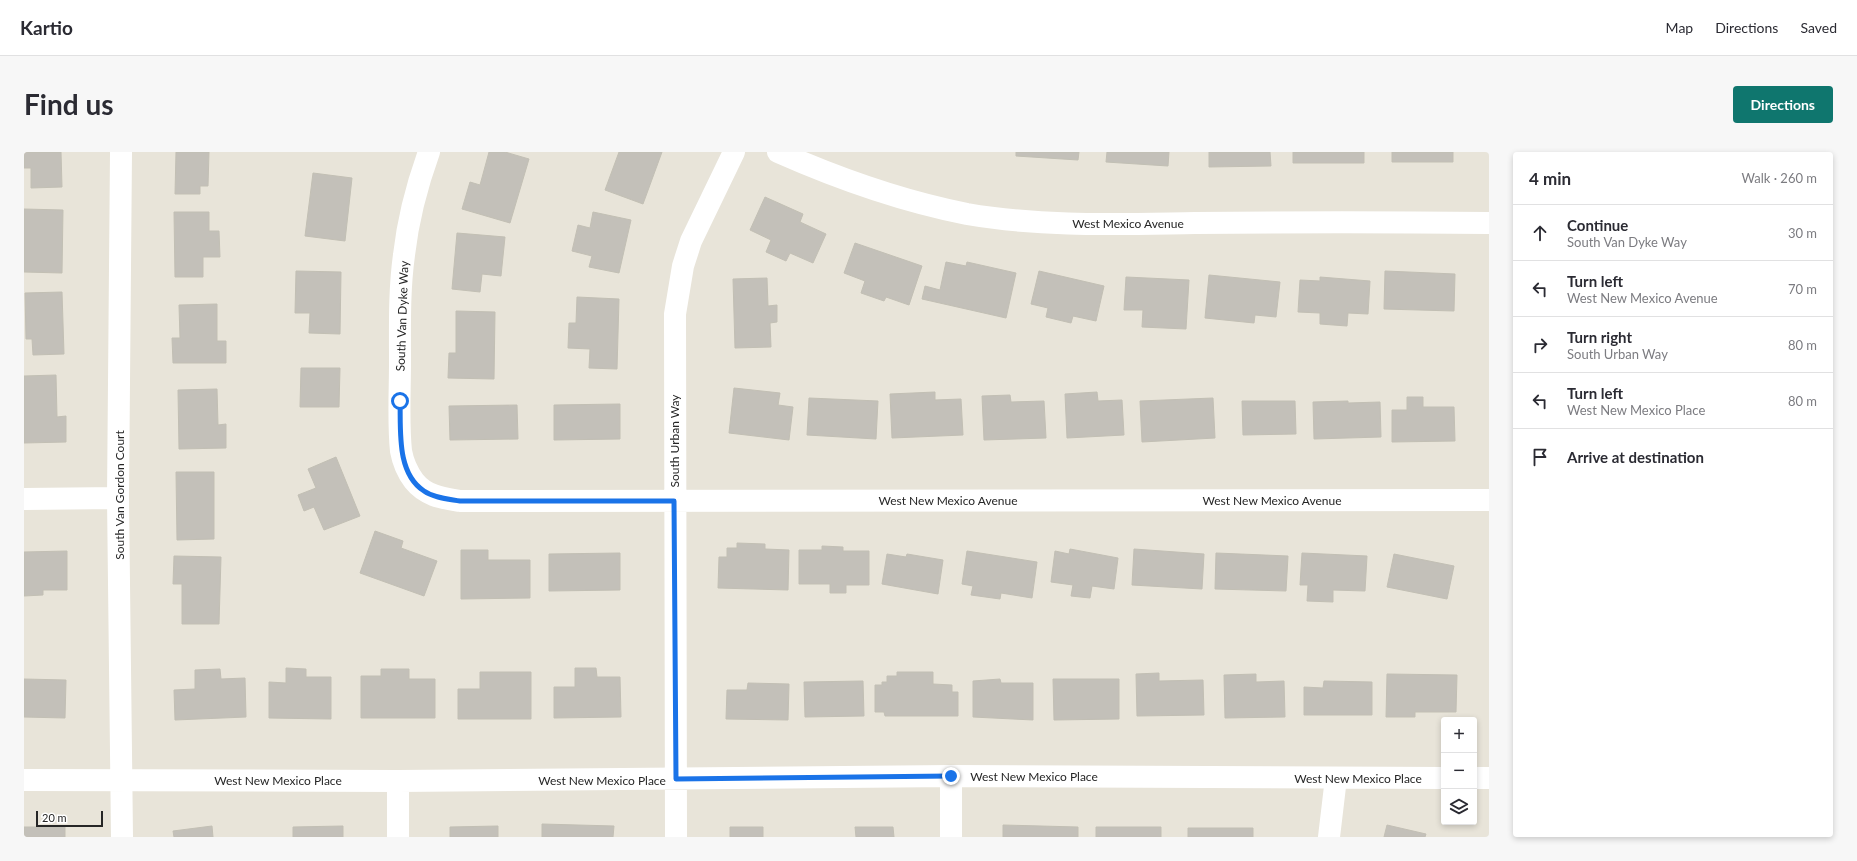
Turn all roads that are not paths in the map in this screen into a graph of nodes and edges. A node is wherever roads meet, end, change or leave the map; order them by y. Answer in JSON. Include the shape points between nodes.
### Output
{"nodes":[{"id":1,"x":121,"y":152,"type":"edge"},
{"id":2,"x":429,"y":152,"type":"edge"},
{"id":3,"x":734,"y":152,"type":"edge"},
{"id":4,"x":778,"y":152,"type":"edge"},
{"id":5,"x":1489,"y":223,"type":"edge"},
{"id":6,"x":414,"y":480,"type":"joint"},
{"id":7,"x":118,"y":498,"type":"junction"},
{"id":8,"x":24,"y":499,"type":"edge"},
{"id":9,"x":1489,"y":500,"type":"edge"},
{"id":10,"x":674,"y":501,"type":"junction"},
{"id":11,"x":951,"y":776,"type":"junction"},
{"id":12,"x":1336,"y":778,"type":"junction"},
{"id":13,"x":1441,"y":778,"type":"edge"},
{"id":14,"x":1477,"y":778,"type":"edge"},
{"id":15,"x":1489,"y":778,"type":"edge"},
{"id":16,"x":676,"y":779,"type":"junction"},
{"id":17,"x":24,"y":780,"type":"edge"},
{"id":18,"x":122,"y":780,"type":"junction"},
{"id":19,"x":398,"y":781,"type":"junction"},
{"id":20,"x":122,"y":837,"type":"edge"},
{"id":21,"x":398,"y":837,"type":"edge"},
{"id":22,"x":676,"y":837,"type":"edge"},
{"id":23,"x":951,"y":837,"type":"edge"},
{"id":24,"x":1329,"y":837,"type":"edge"}],
"edges":[{"from":1,"to":7,"type":"street","name":"South Van Gordon Court"},
{"from":2,"to":6,"type":"street","name":"South Van Dyke Way","via":[[409,224],[400,282],[401,451],[405,466]]},
{"from":3,"to":10,"type":"street","name":"South Urban Way","via":[[691,241],[678,288],[674,345]]},
{"from":4,"to":5,"type":"street","name":"West Mexico Avenue","via":[[843,180],[890,196],[968,214],[1007,219],[1081,224]]},
{"from":6,"to":10,"type":"street","name":"West New Mexico Avenue","via":[[424,491],[460,501]]},
{"from":7,"to":8,"type":"street"},
{"from":7,"to":18,"type":"street","name":"South Van Gordon Court"},
{"from":9,"to":10,"type":"street","name":"West New Mexico Avenue"},
{"from":10,"to":16,"type":"street","name":"South Urban Way"},
{"from":11,"to":12,"type":"street","name":"West New Mexico Place"},
{"from":11,"to":16,"type":"street","name":"West New Mexico Place"},
{"from":11,"to":23,"type":"street"},
{"from":12,"to":13,"type":"street","name":"West New Mexico Place"},
{"from":12,"to":24,"type":"street"},
{"from":14,"to":15,"type":"street"},
{"from":16,"to":19,"type":"street","name":"West New Mexico Place"},
{"from":16,"to":22,"type":"street","name":"South Urban Way"},
{"from":17,"to":18,"type":"street","name":"West New Mexico Place"},
{"from":18,"to":19,"type":"street","name":"West New Mexico Place"},
{"from":18,"to":20,"type":"street","name":"South Van Gordon Court"},
{"from":19,"to":21,"type":"street"}]}
